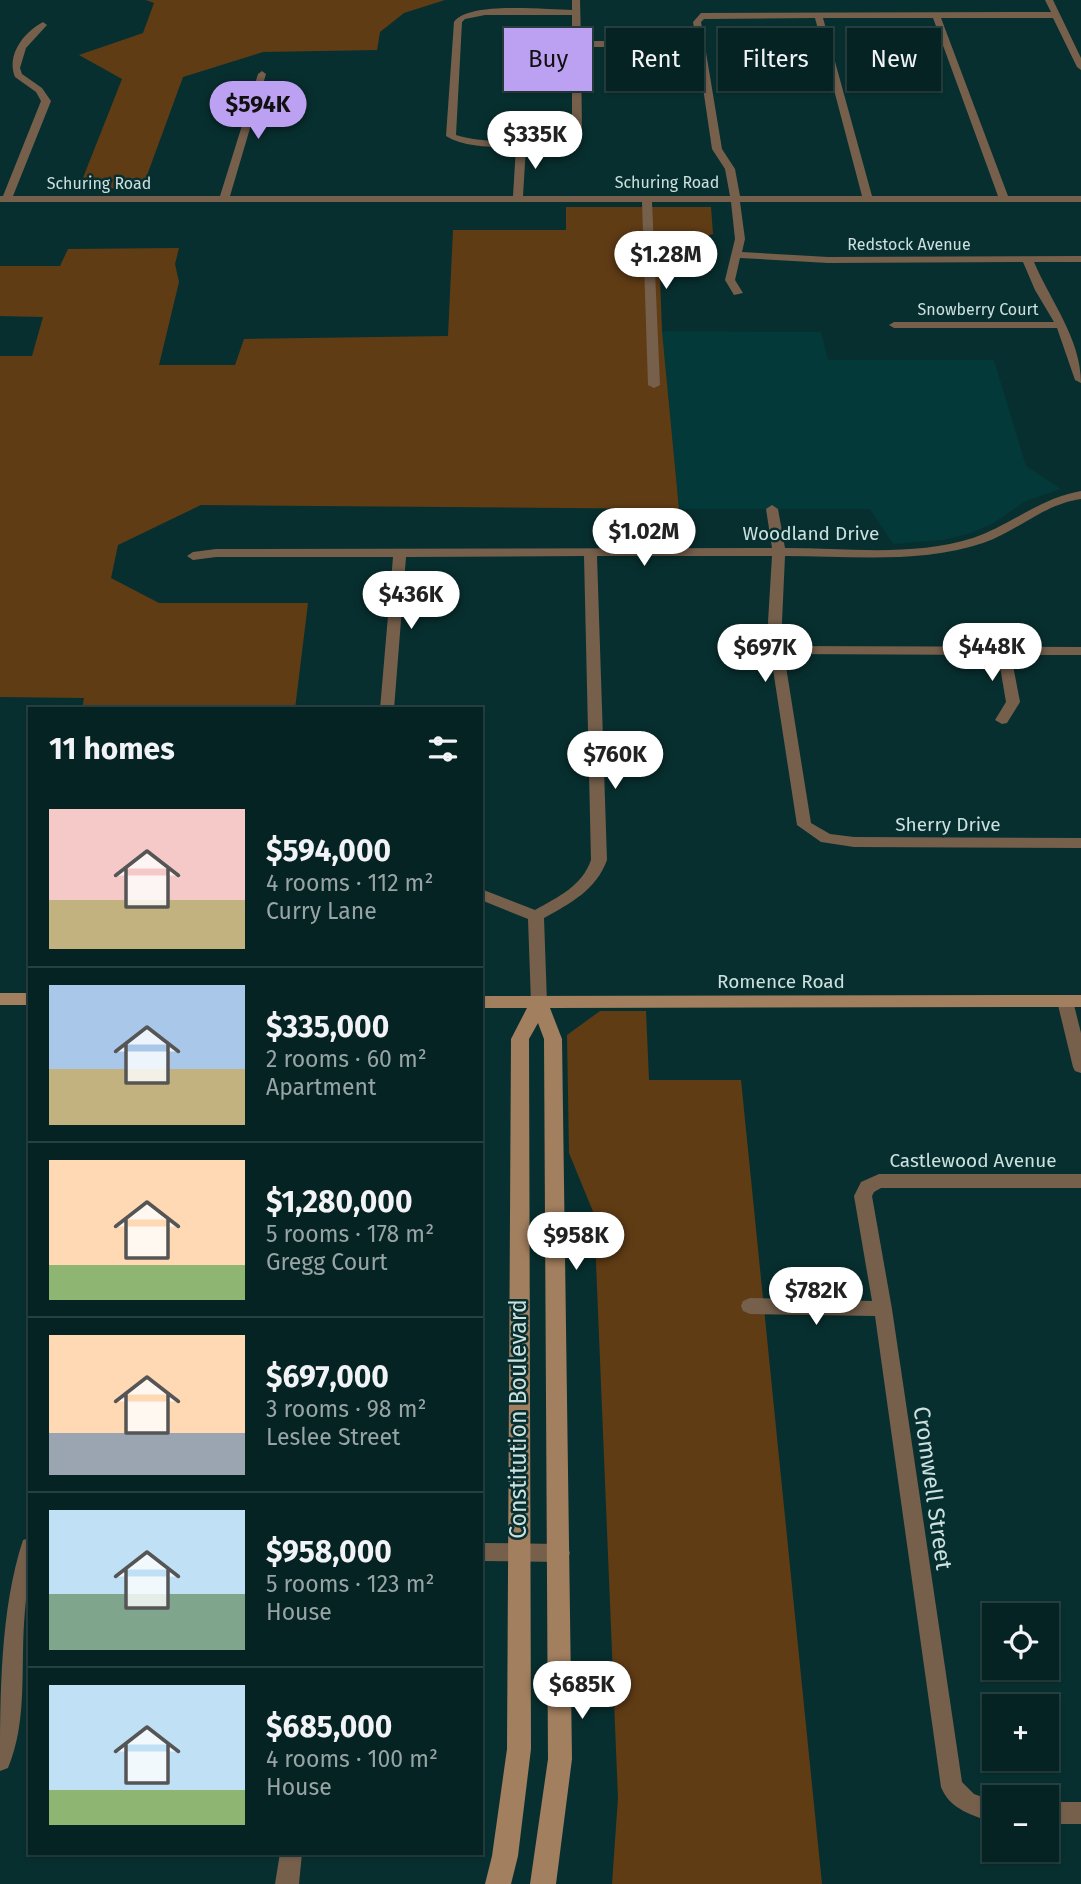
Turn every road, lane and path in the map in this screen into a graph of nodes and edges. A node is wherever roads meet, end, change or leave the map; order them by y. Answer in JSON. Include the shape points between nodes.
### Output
{"nodes":[{"id":1,"x":576,"y":0,"type":"edge"},
{"id":2,"x":1049,"y":0,"type":"edge"},
{"id":3,"x":576,"y":13,"type":"junction"},
{"id":4,"x":818,"y":15,"type":"junction"},
{"id":5,"x":936,"y":15,"type":"junction"},
{"id":6,"x":1056,"y":15,"type":"junction"},
{"id":7,"x":43,"y":25,"type":"dead end"},
{"id":8,"x":576,"y":28,"type":"edge"},
{"id":9,"x":698,"y":28,"type":"edge"},
{"id":10,"x":704,"y":67,"type":"edge"},
{"id":11,"x":1081,"y":67,"type":"edge"},
{"id":12,"x":262,"y":74,"type":"dead end"},
{"id":13,"x":577,"y":91,"type":"edge"},
{"id":14,"x":522,"y":142,"type":"junction"},
{"id":15,"x":224,"y":198,"type":"junction"},
{"id":16,"x":518,"y":198,"type":"junction"},
{"id":17,"x":647,"y":198,"type":"junction"},
{"id":18,"x":735,"y":198,"type":"junction"},
{"id":19,"x":4,"y":199,"type":"edge"},
{"id":20,"x":1004,"y":199,"type":"junction"},
{"id":21,"x":1081,"y":199,"type":"edge"},
{"id":22,"x":868,"y":200,"type":"junction"},
{"id":23,"x":738,"y":255,"type":"junction"},
{"id":24,"x":1027,"y":259,"type":"junction"},
{"id":25,"x":1081,"y":259,"type":"edge"},
{"id":26,"x":738,"y":293,"type":"dead end"},
{"id":27,"x":894,"y":325,"type":"dead end"},
{"id":28,"x":1061,"y":325,"type":"junction"},
{"id":29,"x":1081,"y":380,"type":"edge"},
{"id":30,"x":654,"y":385,"type":"dead end"},
{"id":31,"x":1081,"y":495,"type":"edge"},
{"id":32,"x":772,"y":509,"type":"dead end"},
{"id":33,"x":400,"y":551,"type":"junction"},
{"id":34,"x":590,"y":551,"type":"junction"},
{"id":35,"x":779,"y":552,"type":"junction"},
{"id":36,"x":192,"y":556,"type":"dead end"},
{"id":37,"x":777,"y":650,"type":"junction"},
{"id":38,"x":1004,"y":651,"type":"junction"},
{"id":39,"x":1081,"y":651,"type":"edge"},
{"id":40,"x":387,"y":707,"type":"edge"},
{"id":41,"x":1002,"y":720,"type":"dead end"},
{"id":42,"x":1081,"y":843,"type":"edge"},
{"id":43,"x":483,"y":895,"type":"edge"},
{"id":44,"x":536,"y":916,"type":"junction"},
{"id":45,"x":0,"y":999,"type":"edge"},
{"id":46,"x":28,"y":999,"type":"edge"},
{"id":47,"x":1073,"y":1001,"type":"edge"},
{"id":48,"x":483,"y":1002,"type":"edge"},
{"id":49,"x":539,"y":1003,"type":"junction"},
{"id":50,"x":1081,"y":1067,"type":"edge"},
{"id":51,"x":1081,"y":1181,"type":"edge"},
{"id":52,"x":867,"y":1187,"type":"joint"},
{"id":53,"x":750,"y":1306,"type":"dead end"},
{"id":54,"x":883,"y":1309,"type":"junction"},
{"id":55,"x":483,"y":1552,"type":"edge"},
{"id":56,"x":517,"y":1552,"type":"junction"},
{"id":57,"x":560,"y":1553,"type":"junction"},
{"id":58,"x":28,"y":1555,"type":"edge"},
{"id":59,"x":0,"y":1760,"type":"edge"},
{"id":60,"x":982,"y":1809,"type":"edge"},
{"id":61,"x":1059,"y":1813,"type":"edge"},
{"id":62,"x":1081,"y":1813,"type":"edge"},
{"id":63,"x":291,"y":1855,"type":"edge"},
{"id":64,"x":287,"y":1884,"type":"edge"},
{"id":65,"x":498,"y":1884,"type":"edge"},
{"id":66,"x":543,"y":1884,"type":"edge"}],
"edges":[{"from":1,"to":3,"type":"street"},
{"from":2,"to":6,"type":"street"},
{"from":3,"to":8,"type":"street"},
{"from":3,"to":14,"type":"street","via":[[466,15],[458,22],[449,133],[472,142]]},
{"from":4,"to":5,"type":"street"},
{"from":4,"to":9,"type":"street","via":[[701,16]]},
{"from":4,"to":22,"type":"street"},
{"from":5,"to":6,"type":"street"},
{"from":5,"to":20,"type":"street"},
{"from":6,"to":11,"type":"street"},
{"from":7,"to":19,"type":"street","via":[[25,40],[13,76],[39,90],[46,101]]},
{"from":10,"to":18,"type":"street","via":[[718,149],[730,169]]},
{"from":12,"to":15,"type":"street"},
{"from":13,"to":14,"type":"street","via":[[578,135],[558,142]]},
{"from":14,"to":16,"type":"street"},
{"from":15,"to":16,"type":"street","name":"Schuring Road"},
{"from":15,"to":19,"type":"street","name":"Schuring Road"},
{"from":16,"to":17,"type":"street","name":"Schuring Road"},
{"from":17,"to":18,"type":"street","name":"Schuring Road"},
{"from":17,"to":30,"type":"street"},
{"from":18,"to":22,"type":"street","name":"Schuring Road"},
{"from":18,"to":23,"type":"street"},
{"from":20,"to":21,"type":"street","name":"Schuring Road"},
{"from":20,"to":22,"type":"street","name":"Schuring Road"},
{"from":23,"to":24,"type":"street","name":"Redstock Avenue","via":[[828,260]]},
{"from":23,"to":26,"type":"street","via":[[730,280]]},
{"from":24,"to":25,"type":"street","name":"Redstock Avenue"},
{"from":24,"to":28,"type":"street"},
{"from":27,"to":28,"type":"street","name":"Snowberry Court"},
{"from":28,"to":29,"type":"street"},
{"from":31,"to":35,"type":"street","name":"Woodland Drive","via":[[1044,505],[1003,529],[953,547],[897,553]]},
{"from":32,"to":35,"type":"street"},
{"from":33,"to":34,"type":"street","name":"Woodland Drive"},
{"from":33,"to":36,"type":"street","name":"Woodland Drive"},
{"from":33,"to":40,"type":"street"},
{"from":34,"to":35,"type":"street","name":"Woodland Drive"},
{"from":34,"to":44,"type":"street","via":[[599,860],[594,875],[575,894]]},
{"from":35,"to":37,"type":"street"},
{"from":37,"to":38,"type":"street"},
{"from":37,"to":42,"type":"street","name":"Sherry Drive","via":[[800,813],[804,825],[816,834],[854,842]]},
{"from":38,"to":39,"type":"street"},
{"from":38,"to":41,"type":"street","via":[[1013,702]]},
{"from":43,"to":44,"type":"street"},
{"from":44,"to":49,"type":"street"},
{"from":45,"to":46,"type":"street"},
{"from":47,"to":49,"type":"street","name":"Romence Road"},
{"from":47,"to":50,"type":"street"},
{"from":48,"to":49,"type":"street","name":"Romence Road"},
{"from":49,"to":56,"type":"street","name":"Constitution Boulevard","via":[[520,1039]]},
{"from":49,"to":57,"type":"street","name":"Constitution Boulevard","via":[[553,1039]]},
{"from":51,"to":52,"type":"street","name":"Castlewood Avenue","via":[[879,1181]]},
{"from":52,"to":54,"type":"street","name":"Cromwell Street","via":[[863,1196]]},
{"from":53,"to":54,"type":"street"},
{"from":54,"to":60,"type":"street","name":"Cromwell Street","via":[[952,1787]]},
{"from":55,"to":56,"type":"street"},
{"from":56,"to":57,"type":"street"},
{"from":56,"to":65,"type":"street","name":"Constitution Boulevard","via":[[519,1749]]},
{"from":57,"to":66,"type":"street","name":"Constitution Boulevard","via":[[559,1759]]},
{"from":58,"to":59,"type":"street","via":[[16,1602],[13,1684]]},
{"from":61,"to":62,"type":"street"},
{"from":63,"to":64,"type":"street"}]}
